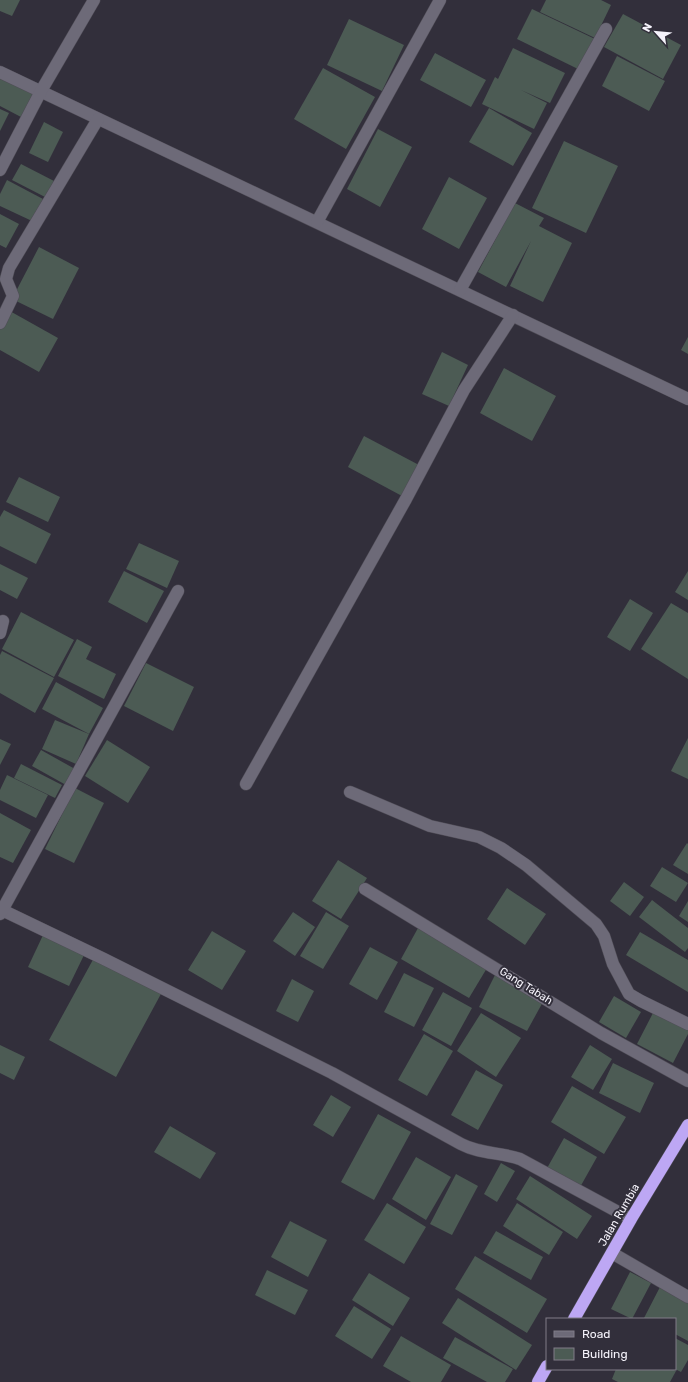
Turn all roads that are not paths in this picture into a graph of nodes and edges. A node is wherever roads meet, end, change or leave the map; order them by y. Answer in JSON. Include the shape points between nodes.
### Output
{"nodes":[{"id":1,"x":94,"y":0,"type":"edge"},
{"id":2,"x":440,"y":0,"type":"edge"},
{"id":3,"x":606,"y":29,"type":"dead end"},
{"id":4,"x":0,"y":72,"type":"edge"},
{"id":5,"x":41,"y":91,"type":"junction"},
{"id":6,"x":98,"y":119,"type":"junction"},
{"id":7,"x":0,"y":170,"type":"edge"},
{"id":8,"x":317,"y":222,"type":"junction"},
{"id":9,"x":460,"y":290,"type":"junction"},
{"id":10,"x":513,"y":315,"type":"junction"},
{"id":11,"x":0,"y":323,"type":"edge"},
{"id":12,"x":688,"y":398,"type":"edge"},
{"id":13,"x":178,"y":591,"type":"dead end"},
{"id":14,"x":3,"y":621,"type":"dead end"},
{"id":15,"x":0,"y":633,"type":"edge"},
{"id":16,"x":246,"y":784,"type":"dead end"},
{"id":17,"x":350,"y":792,"type":"dead end"},
{"id":18,"x":365,"y":889,"type":"dead end"},
{"id":19,"x":1,"y":912,"type":"edge"},
{"id":20,"x":688,"y":1024,"type":"edge"},
{"id":21,"x":688,"y":1081,"type":"edge"},
{"id":22,"x":688,"y":1125,"type":"edge"},
{"id":23,"x":631,"y":1219,"type":"junction"},
{"id":24,"x":612,"y":1253,"type":"junction"},
{"id":25,"x":688,"y":1297,"type":"edge"},
{"id":26,"x":575,"y":1318,"type":"edge"},
{"id":27,"x":546,"y":1368,"type":"edge"},
{"id":28,"x":538,"y":1382,"type":"edge"}],
"edges":[{"from":1,"to":5,"type":"street"},
{"from":2,"to":8,"type":"street"},
{"from":3,"to":9,"type":"street"},
{"from":4,"to":5,"type":"street"},
{"from":5,"to":6,"type":"street"},
{"from":5,"to":7,"type":"street"},
{"from":6,"to":8,"type":"street"},
{"from":6,"to":11,"type":"street","via":[[9,268],[6,279],[13,296]]},
{"from":8,"to":9,"type":"street"},
{"from":9,"to":10,"type":"street"},
{"from":10,"to":12,"type":"street"},
{"from":10,"to":16,"type":"street","via":[[503,334],[464,390],[406,499]]},
{"from":13,"to":19,"type":"street"},
{"from":14,"to":15,"type":"street"},
{"from":17,"to":20,"type":"street","via":[[430,826],[479,836],[526,865],[596,924],[604,936],[629,994]]},
{"from":18,"to":21,"type":"street","name":"Gang Tabah","via":[[601,1033]]},
{"from":19,"to":23,"type":"street","via":[[104,959],[332,1073],[474,1151],[502,1154],[520,1160]]},
{"from":22,"to":23,"type":"highway","name":"Jalan Rumbia"},
{"from":23,"to":24,"type":"highway","name":"Jalan Rumbia"},
{"from":24,"to":25,"type":"street"},
{"from":24,"to":26,"type":"highway","name":"Jalan Rumbia"},
{"from":27,"to":28,"type":"highway"}]}
